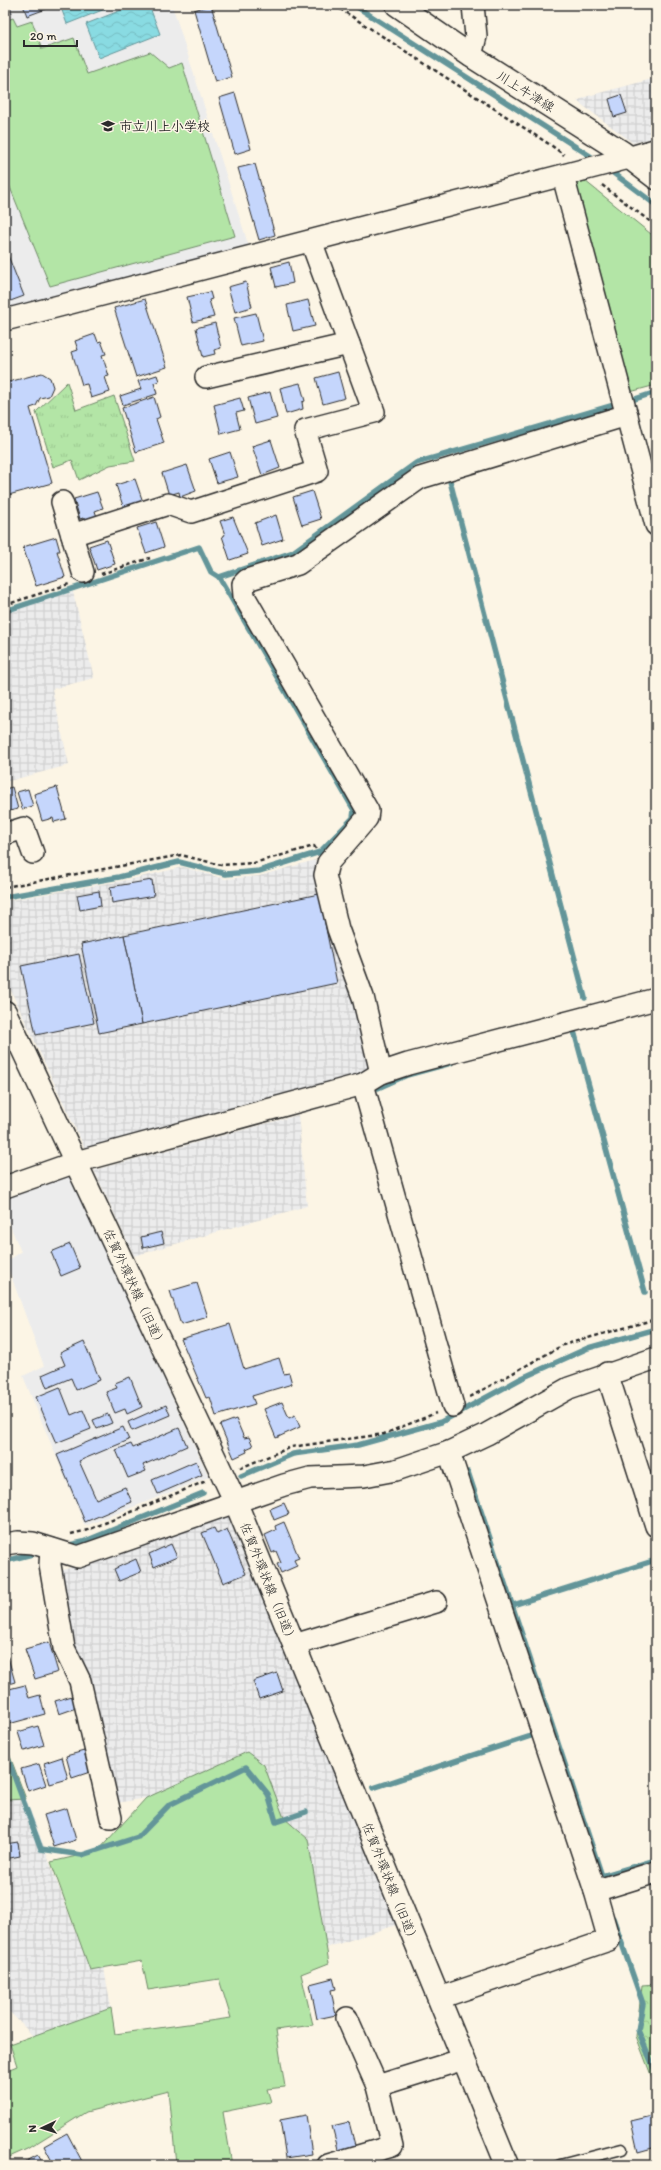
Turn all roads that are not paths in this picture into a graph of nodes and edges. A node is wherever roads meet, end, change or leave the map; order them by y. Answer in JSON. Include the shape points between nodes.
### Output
{"nodes":[{"id":1,"x":397,"y":5,"type":"edge"},
{"id":2,"x":473,"y":5,"type":"edge"},
{"id":3,"x":471,"y":56,"type":"junction"},
{"id":4,"x":656,"y":150,"type":"edge"},
{"id":5,"x":629,"y":158,"type":"junction"},
{"id":6,"x":563,"y":176,"type":"junction"},
{"id":7,"x":656,"y":178,"type":"edge"},
{"id":8,"x":311,"y":242,"type":"junction"},
{"id":9,"x":5,"y":320,"type":"edge"},
{"id":10,"x":349,"y":344,"type":"junction"},
{"id":11,"x":206,"y":377,"type":"dead end"},
{"id":12,"x":627,"y":415,"type":"junction"},
{"id":13,"x":62,"y":502,"type":"dead end"},
{"id":14,"x":656,"y":525,"type":"edge"},
{"id":15,"x":72,"y":535,"type":"junction"},
{"id":16,"x":84,"y":572,"type":"dead end"},
{"id":17,"x":5,"y":834,"type":"edge"},
{"id":18,"x":33,"y":853,"type":"dead end"},
{"id":19,"x":656,"y":999,"type":"edge"},
{"id":20,"x":5,"y":1012,"type":"edge"},
{"id":21,"x":381,"y":1073,"type":"junction"},
{"id":22,"x":363,"y":1084,"type":"junction"},
{"id":23,"x":76,"y":1162,"type":"junction"},
{"id":24,"x":5,"y":1187,"type":"edge"},
{"id":25,"x":656,"y":1358,"type":"edge"},
{"id":26,"x":607,"y":1373,"type":"junction"},
{"id":27,"x":453,"y":1406,"type":"dead end"},
{"id":28,"x":448,"y":1452,"type":"junction"},
{"id":29,"x":236,"y":1503,"type":"junction"},
{"id":30,"x":656,"y":1526,"type":"edge"},
{"id":31,"x":5,"y":1544,"type":"edge"},
{"id":32,"x":45,"y":1552,"type":"junction"},
{"id":33,"x":436,"y":1602,"type":"dead end"},
{"id":34,"x":294,"y":1645,"type":"junction"},
{"id":35,"x":111,"y":1818,"type":"dead end"},
{"id":36,"x":656,"y":1872,"type":"edge"},
{"id":37,"x":595,"y":1891,"type":"junction"},
{"id":38,"x":439,"y":1998,"type":"junction"},
{"id":39,"x":346,"y":2018,"type":"dead end"},
{"id":40,"x":464,"y":2059,"type":"junction"},
{"id":41,"x":377,"y":2086,"type":"junction"},
{"id":42,"x":622,"y":2149,"type":"dead end"},
{"id":43,"x":328,"y":2165,"type":"edge"},
{"id":44,"x":507,"y":2165,"type":"edge"},
{"id":45,"x":560,"y":2165,"type":"edge"}],
"edges":[{"from":1,"to":3,"type":"street","name":"川上牛津線"},
{"from":2,"to":3,"type":"street","via":[[476,36]]},
{"from":3,"to":5,"type":"street","name":"川上牛津線"},
{"from":4,"to":5,"type":"street"},
{"from":5,"to":6,"type":"street"},
{"from":5,"to":7,"type":"street","name":"川上牛津線"},
{"from":6,"to":8,"type":"street"},
{"from":6,"to":12,"type":"street"},
{"from":8,"to":9,"type":"street"},
{"from":8,"to":10,"type":"street"},
{"from":10,"to":11,"type":"street"},
{"from":10,"to":15,"type":"street","via":[[374,412],[305,430],[317,470],[192,512],[168,504]]},
{"from":12,"to":14,"type":"street"},
{"from":12,"to":21,"type":"street","via":[[420,478],[298,564],[247,580],[243,584],[244,596],[368,811],[367,818],[328,863],[326,875],[338,929],[363,997]]},
{"from":13,"to":15,"type":"street"},
{"from":15,"to":16,"type":"street"},
{"from":17,"to":18,"type":"street","via":[[24,828]]},
{"from":19,"to":21,"type":"street"},
{"from":20,"to":23,"type":"street","name":"佐賀外環状線（旧道）"},
{"from":21,"to":22,"type":"street"},
{"from":22,"to":23,"type":"street"},
{"from":22,"to":27,"type":"street"},
{"from":23,"to":24,"type":"street"},
{"from":23,"to":29,"type":"street","name":"佐賀外環状線（旧道）"},
{"from":25,"to":26,"type":"street"},
{"from":26,"to":28,"type":"street","via":[[563,1391],[487,1434]]},
{"from":26,"to":30,"type":"street"},
{"from":28,"to":29,"type":"street","via":[[396,1470],[364,1476],[310,1478]]},
{"from":28,"to":37,"type":"street"},
{"from":29,"to":32,"type":"street","via":[[78,1557]]},
{"from":29,"to":34,"type":"street","name":"佐賀外環状線（旧道）"},
{"from":31,"to":32,"type":"street","via":[[18,1542]]},
{"from":32,"to":35,"type":"street","via":[[64,1648],[80,1681]]},
{"from":33,"to":34,"type":"street"},
{"from":34,"to":38,"type":"street","name":"佐賀外環状線（旧道）"},
{"from":36,"to":37,"type":"street"},
{"from":37,"to":38,"type":"street","via":[[609,1940]]},
{"from":38,"to":40,"type":"street","name":"佐賀外環状線（旧道）"},
{"from":39,"to":41,"type":"street"},
{"from":40,"to":41,"type":"street"},
{"from":40,"to":44,"type":"street","name":"佐賀外環状線（旧道）"},
{"from":41,"to":43,"type":"street","via":[[392,2146]]},
{"from":42,"to":45,"type":"lane"}]}
